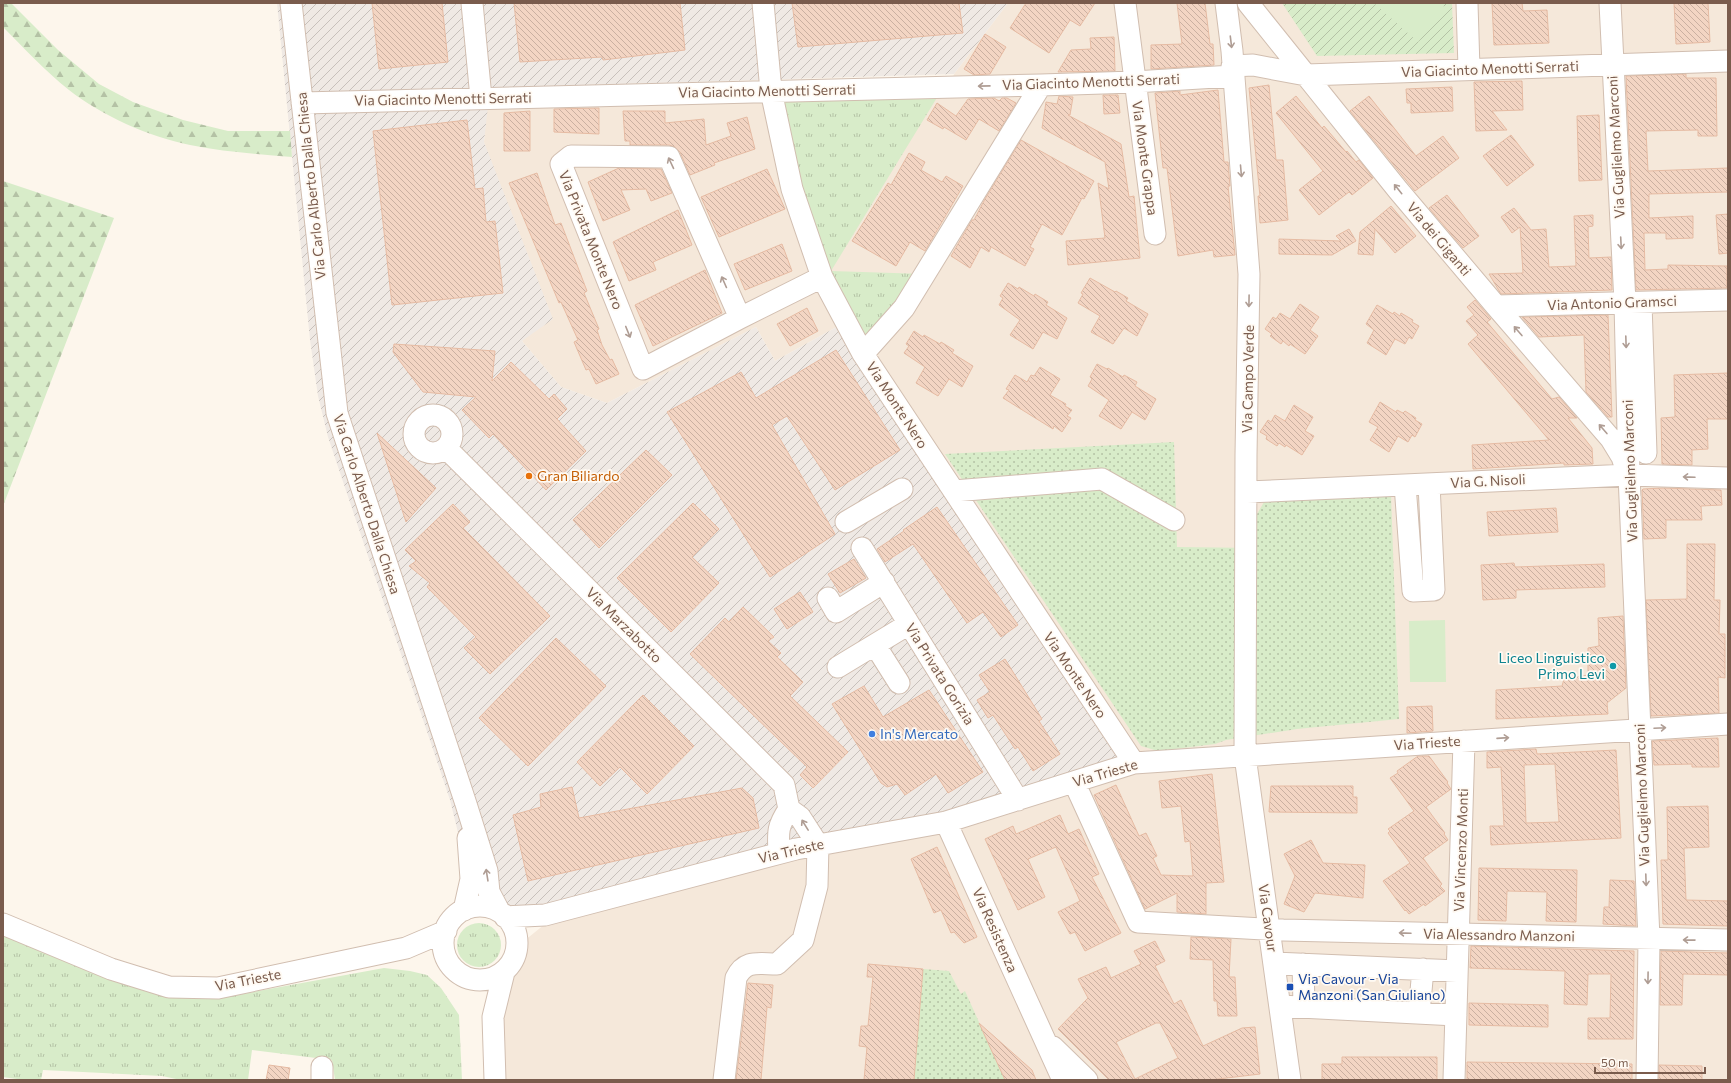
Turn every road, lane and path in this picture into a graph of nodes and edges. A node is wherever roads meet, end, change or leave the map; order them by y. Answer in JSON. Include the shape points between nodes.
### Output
{"nodes":[{"id":1,"x":291,"y":3,"type":"edge"},
{"id":2,"x":472,"y":3,"type":"edge"},
{"id":3,"x":763,"y":3,"type":"edge"},
{"id":4,"x":1124,"y":3,"type":"edge"},
{"id":5,"x":1226,"y":3,"type":"edge"},
{"id":6,"x":1248,"y":3,"type":"edge"},
{"id":7,"x":1466,"y":3,"type":"edge"},
{"id":8,"x":1610,"y":3,"type":"edge"},
{"id":9,"x":1290,"y":54,"type":"junction"},
{"id":10,"x":1728,"y":61,"type":"edge"},
{"id":11,"x":1612,"y":65,"type":"junction"},
{"id":12,"x":1239,"y":69,"type":"junction"},
{"id":13,"x":1469,"y":70,"type":"junction"},
{"id":14,"x":1306,"y":75,"type":"junction"},
{"id":15,"x":1134,"y":82,"type":"junction"},
{"id":16,"x":1041,"y":84,"type":"junction"},
{"id":17,"x":772,"y":91,"type":"junction"},
{"id":18,"x":481,"y":98,"type":"junction"},
{"id":19,"x":302,"y":102,"type":"junction"},
{"id":20,"x":1155,"y":234,"type":"dead end"},
{"id":21,"x":822,"y":277,"type":"junction"},
{"id":22,"x":1728,"y":300,"type":"edge"},
{"id":23,"x":1633,"y":303,"type":"junction"},
{"id":24,"x":1496,"y":306,"type":"junction"},
{"id":25,"x":740,"y":318,"type":"junction"},
{"id":26,"x":863,"y":354,"type":"junction"},
{"id":27,"x":446,"y":448,"type":"dead end"},
{"id":28,"x":1629,"y":475,"type":"junction"},
{"id":29,"x":1728,"y":478,"type":"edge"},
{"id":30,"x":1429,"y":484,"type":"junction"},
{"id":31,"x":1405,"y":485,"type":"junction"},
{"id":32,"x":902,"y":489,"type":"dead end"},
{"id":33,"x":954,"y":491,"type":"junction"},
{"id":34,"x":1248,"y":492,"type":"junction"},
{"id":35,"x":1174,"y":520,"type":"dead end"},
{"id":36,"x":846,"y":522,"type":"dead end"},
{"id":37,"x":862,"y":548,"type":"dead end"},
{"id":38,"x":884,"y":582,"type":"junction"},
{"id":39,"x":828,"y":598,"type":"dead end"},
{"id":40,"x":909,"y":624,"type":"junction"},
{"id":41,"x":875,"y":645,"type":"junction"},
{"id":42,"x":838,"y":667,"type":"dead end"},
{"id":43,"x":899,"y":683,"type":"dead end"},
{"id":44,"x":1728,"y":724,"type":"edge"},
{"id":45,"x":1640,"y":729,"type":"junction"},
{"id":46,"x":1464,"y":741,"type":"junction"},
{"id":47,"x":1245,"y":756,"type":"junction"},
{"id":48,"x":1134,"y":763,"type":"junction"},
{"id":49,"x":1074,"y":782,"type":"junction"},
{"id":50,"x":1018,"y":800,"type":"junction"},
{"id":51,"x":466,"y":804,"type":"junction"},
{"id":52,"x":789,"y":810,"type":"junction"},
{"id":53,"x":946,"y":822,"type":"junction"},
{"id":54,"x":818,"y":845,"type":"junction"},
{"id":55,"x":779,"y":853,"type":"junction"},
{"id":56,"x":464,"y":910,"type":"junction"},
{"id":57,"x":502,"y":914,"type":"junction"},
{"id":58,"x":546,"y":915,"type":"junction"},
{"id":59,"x":3,"y":924,"type":"edge"},
{"id":60,"x":1270,"y":929,"type":"junction"},
{"id":61,"x":446,"y":932,"type":"junction"},
{"id":62,"x":1458,"y":935,"type":"junction"},
{"id":63,"x":1649,"y":939,"type":"junction"},
{"id":64,"x":516,"y":940,"type":"junction"},
{"id":65,"x":1728,"y":940,"type":"edge"},
{"id":66,"x":406,"y":948,"type":"junction"},
{"id":67,"x":447,"y":959,"type":"junction"},
{"id":68,"x":1274,"y":963,"type":"junction"},
{"id":69,"x":1303,"y":964,"type":"junction"},
{"id":70,"x":1423,"y":969,"type":"junction"},
{"id":71,"x":1457,"y":971,"type":"junction"},
{"id":72,"x":504,"y":972,"type":"junction"},
{"id":73,"x":475,"y":980,"type":"junction"},
{"id":74,"x":1280,"y":1006,"type":"junction"},
{"id":75,"x":1304,"y":1006,"type":"junction"},
{"id":76,"x":1419,"y":1013,"type":"junction"},
{"id":77,"x":1456,"y":1015,"type":"junction"},
{"id":78,"x":493,"y":1017,"type":"junction"},
{"id":79,"x":1044,"y":1038,"type":"junction"},
{"id":80,"x":495,"y":1080,"type":"edge"},
{"id":81,"x":724,"y":1080,"type":"edge"},
{"id":82,"x":1063,"y":1080,"type":"edge"},
{"id":83,"x":1087,"y":1080,"type":"edge"},
{"id":84,"x":1290,"y":1080,"type":"edge"},
{"id":85,"x":1454,"y":1080,"type":"edge"},
{"id":86,"x":1647,"y":1080,"type":"edge"}],
"edges":[{"from":1,"to":19,"type":"street","name":"Via Carlo Alberto Dalla Chiesa"},
{"from":2,"to":18,"type":"street"},
{"from":3,"to":17,"type":"street","name":"Via Monte Nero"},
{"from":4,"to":15,"type":"street","name":"Via Monte Grappa"},
{"from":5,"to":12,"type":"street","name":"Via Campo Verde","one_way":true},
{"from":6,"to":9,"type":"street","name":"Via dei Giganti"},
{"from":7,"to":13,"type":"street"},
{"from":8,"to":11,"type":"street","name":"Via Guglielmo Marconi"},
{"from":9,"to":12,"type":"street","name":"Via Giacinto Menotti Serrati","via":[[1281,55],[1271,62]]},
{"from":9,"to":14,"type":"street","name":"Via dei Giganti"},
{"from":10,"to":11,"type":"street","name":"Via Giacinto Menotti Serrati"},
{"from":11,"to":13,"type":"street","name":"Via Giacinto Menotti Serrati"},
{"from":11,"to":23,"type":"street","name":"Via Guglielmo Marconi","one_way":true},
{"from":12,"to":14,"type":"street","name":"Via Giacinto Menotti Serrati"},
{"from":12,"to":15,"type":"street","name":"Via Giacinto Menotti Serrati"},
{"from":12,"to":34,"type":"street","name":"Via Campo Verde","one_way":true,"via":[[1249,274],[1246,455]]},
{"from":13,"to":14,"type":"street","name":"Via Giacinto Menotti Serrati"},
{"from":24,"to":14,"type":"street","name":"Via dei Giganti","one_way":true},
{"from":15,"to":16,"type":"street","name":"Via Giacinto Menotti Serrati"},
{"from":15,"to":20,"type":"street","name":"Via Monte Grappa"},
{"from":16,"to":17,"type":"street","name":"Via Giacinto Menotti Serrati","one_way":true},
{"from":16,"to":26,"type":"street","via":[[904,308]]},
{"from":17,"to":18,"type":"street","name":"Via Giacinto Menotti Serrati"},
{"from":17,"to":21,"type":"street","name":"Via Monte Nero","via":[[792,188]]},
{"from":18,"to":19,"type":"street","name":"Via Giacinto Menotti Serrati"},
{"from":19,"to":51,"type":"street","name":"Via Carlo Alberto Dalla Chiesa","via":[[337,413]]},
{"from":21,"to":25,"type":"street","name":"Via Privata Monte Nero"},
{"from":21,"to":26,"type":"street","name":"Via Monte Nero"},
{"from":22,"to":23,"type":"street","name":"Via Antonio Gramsci"},
{"from":23,"to":24,"type":"street","name":"Via Antonio Gramsci"},
{"from":23,"to":28,"type":"street","name":"Via Guglielmo Marconi","via":[[1640,440]]},
{"from":28,"to":24,"type":"street","name":"Via dei Giganti","one_way":true,"via":[[1611,439]]},
{"from":25,"to":25,"type":"street","name":"Via Privata Monte Nero","one_way":true,"via":[[669,157],[571,156],[561,164],[643,369]]},
{"from":26,"to":33,"type":"street","name":"Via Monte Nero"},
{"from":27,"to":52,"type":"street","name":"Via Marzabotto","via":[[784,785]]},
{"from":29,"to":28,"type":"street","name":"Via G. Nisoli","one_way":true},
{"from":28,"to":30,"type":"street","name":"Via G. Nisoli"},
{"from":28,"to":45,"type":"street","name":"Via Guglielmo Marconi"},
{"from":30,"to":31,"type":"street","name":"Via G. Nisoli"},
{"from":30,"to":31,"type":"street","via":[[1434,590],[1412,591]]},
{"from":31,"to":34,"type":"street","name":"Via G. Nisoli"},
{"from":32,"to":36,"type":"street"},
{"from":33,"to":35,"type":"street","via":[[1102,479]]},
{"from":33,"to":48,"type":"street","name":"Via Monte Nero"},
{"from":34,"to":47,"type":"street","name":"Via Campo Verde"},
{"from":37,"to":38,"type":"street","name":"Via Privata Gorizia"},
{"from":38,"to":39,"type":"street","via":[[836,612]]},
{"from":38,"to":40,"type":"street","name":"Via Privata Gorizia"},
{"from":40,"to":41,"type":"street"},
{"from":40,"to":50,"type":"street","name":"Via Privata Gorizia"},
{"from":41,"to":42,"type":"street"},
{"from":41,"to":43,"type":"street"},
{"from":45,"to":44,"type":"street","name":"Via Trieste","one_way":true},
{"from":46,"to":45,"type":"street","name":"Via Trieste","one_way":true},
{"from":45,"to":63,"type":"street","name":"Via Guglielmo Marconi","one_way":true},
{"from":46,"to":47,"type":"street","name":"Via Trieste"},
{"from":46,"to":62,"type":"street","name":"Via Vincenzo Monti"},
{"from":47,"to":48,"type":"street","name":"Via Trieste"},
{"from":47,"to":60,"type":"street","name":"Via Cavour"},
{"from":48,"to":49,"type":"street","name":"Via Trieste"},
{"from":49,"to":50,"type":"street","name":"Via Trieste"},
{"from":49,"to":60,"type":"street","name":"Via Alessandro Manzoni","via":[[1138,922]]},
{"from":50,"to":53,"type":"street","name":"Via Trieste"},
{"from":51,"to":56,"type":"street","name":"Via Carlo Alberto Dalla Chiesa","via":[[471,879]]},
{"from":57,"to":51,"type":"street","name":"Via Carlo Alberto Dalla Chiesa","one_way":true,"via":[[489,892],[486,871]]},
{"from":54,"to":52,"type":"street","one_way":true,"via":[[800,817]]},
{"from":52,"to":55,"type":"street","via":[[780,823]]},
{"from":53,"to":54,"type":"street","name":"Via Trieste"},
{"from":53,"to":79,"type":"street","name":"Via Resistenza"},
{"from":54,"to":55,"type":"street","name":"Via Trieste"},
{"from":54,"to":81,"type":"street","via":[[817,886],[803,940],[777,964],[744,966],[736,978]]},
{"from":55,"to":58,"type":"street","name":"Via Trieste"},
{"from":56,"to":57,"type":"street","via":[[485,907]]},
{"from":56,"to":61,"type":"street","via":[[452,920]]},
{"from":57,"to":58,"type":"street","name":"Via Trieste"},
{"from":57,"to":64,"type":"street","via":[[510,921]]},
{"from":58,"to":64,"type":"street","name":"Via Trieste","via":[[529,926]]},
{"from":59,"to":66,"type":"street","name":"Via Trieste","via":[[111,969],[169,987],[218,988]]},
{"from":62,"to":60,"type":"street","name":"Via Alessandro Manzoni","one_way":true},
{"from":60,"to":68,"type":"street","name":"Via Cavour"},
{"from":61,"to":66,"type":"street","name":"Via Trieste"},
{"from":61,"to":67,"type":"street","via":[[443,939]]},
{"from":62,"to":63,"type":"street","name":"Via Alessandro Manzoni"},
{"from":62,"to":71,"type":"street","name":"Via Vincenzo Monti"},
{"from":65,"to":63,"type":"street","name":"Via Alessandro Manzoni","one_way":true},
{"from":63,"to":86,"type":"street","name":"Via Guglielmo Marconi","one_way":true},
{"from":64,"to":72,"type":"street","via":[[517,948],[513,962]]},
{"from":66,"to":67,"type":"street","name":"Via Trieste","via":[[425,951]]},
{"from":67,"to":73,"type":"street","via":[[462,975]]},
{"from":68,"to":69,"type":"street"},
{"from":68,"to":74,"type":"street","name":"Via Cavour"},
{"from":69,"to":70,"type":"street"},
{"from":69,"to":75,"type":"street"},
{"from":70,"to":71,"type":"street"},
{"from":70,"to":76,"type":"street"},
{"from":71,"to":77,"type":"street","name":"Via Vincenzo Monti"},
{"from":72,"to":73,"type":"street","via":[[490,979]]},
{"from":72,"to":78,"type":"street"},
{"from":73,"to":78,"type":"street"},
{"from":74,"to":75,"type":"street"},
{"from":74,"to":84,"type":"street","name":"Via Cavour"},
{"from":75,"to":76,"type":"street"},
{"from":76,"to":77,"type":"street"},
{"from":77,"to":85,"type":"street","name":"Via Vincenzo Monti"},
{"from":78,"to":80,"type":"street"},
{"from":79,"to":82,"type":"street","name":"Via Resistenza"},
{"from":79,"to":83,"type":"street","name":"Via Resistenza"}]}
